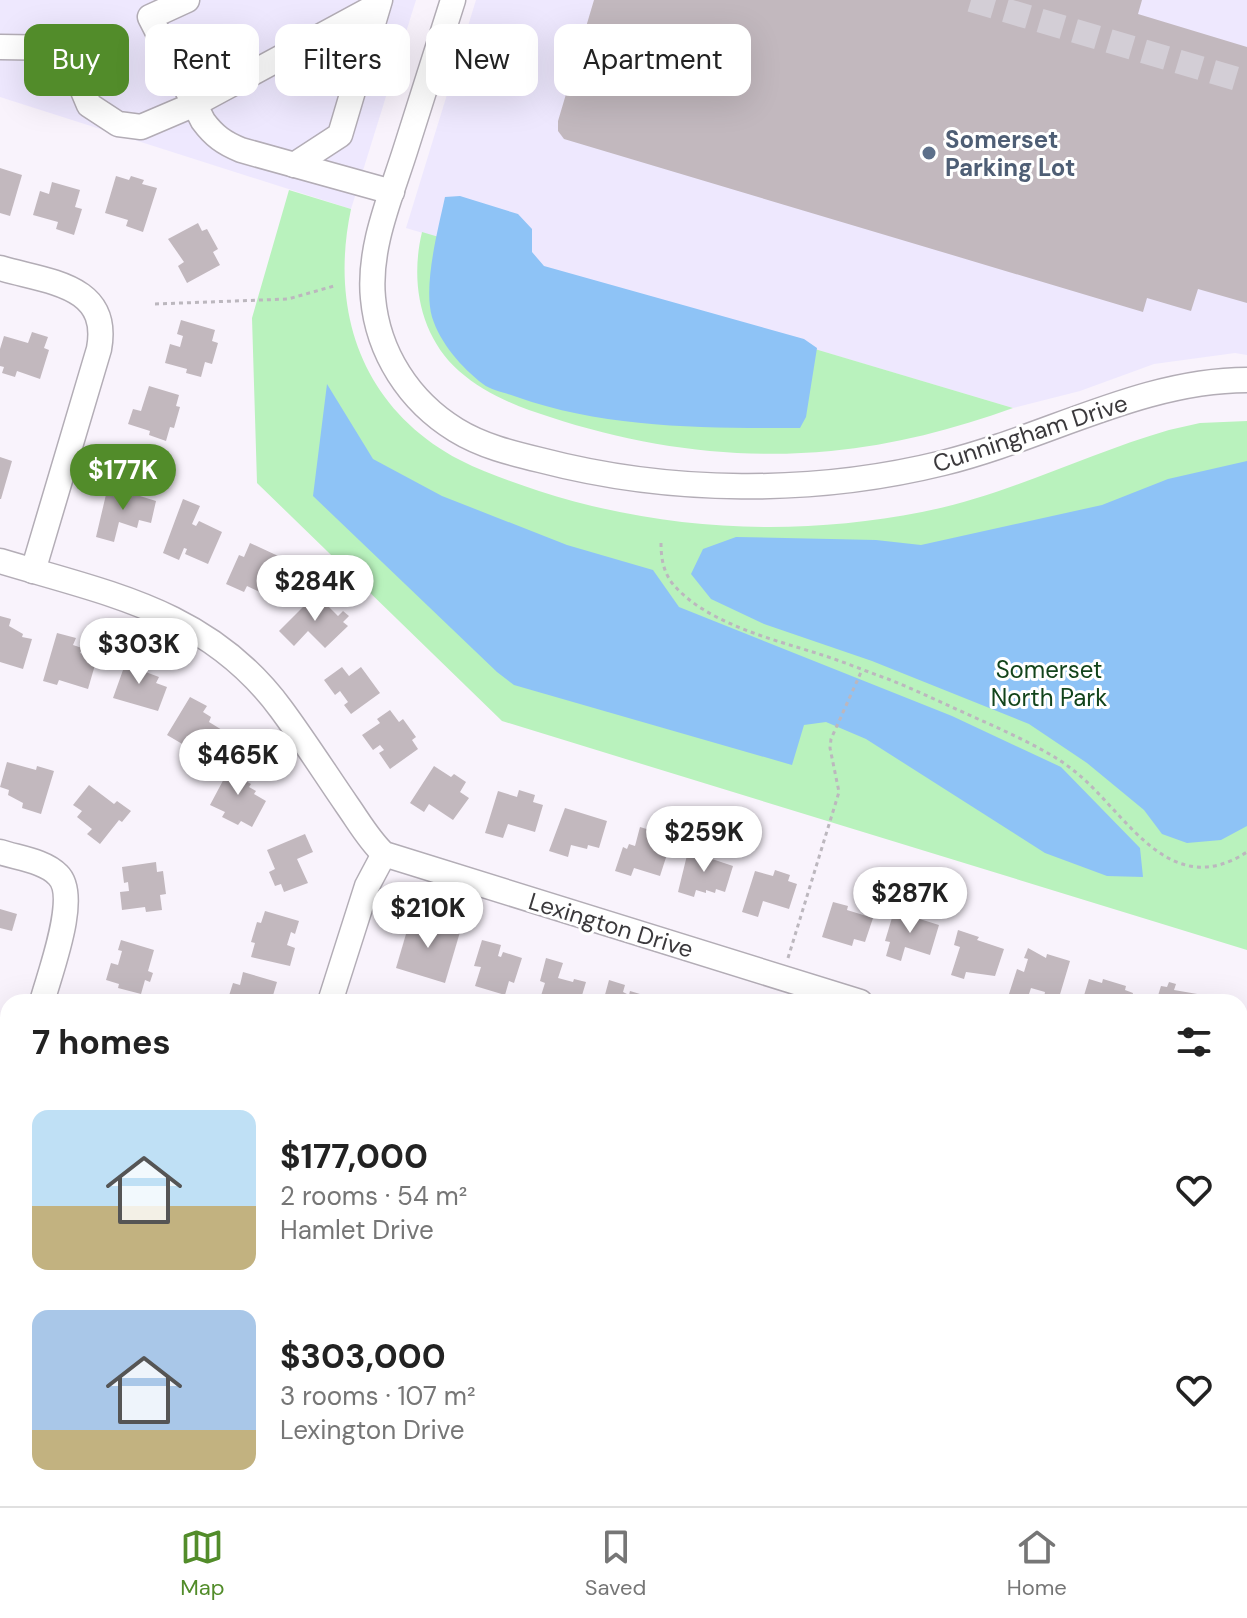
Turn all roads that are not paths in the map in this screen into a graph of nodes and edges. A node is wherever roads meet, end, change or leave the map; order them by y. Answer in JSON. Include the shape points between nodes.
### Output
{"nodes":[{"id":1,"x":187,"y":0,"type":"edge"},
{"id":2,"x":453,"y":0,"type":"edge"},
{"id":3,"x":379,"y":2,"type":"edge"},
{"id":4,"x":146,"y":9,"type":"edge"},
{"id":5,"x":0,"y":47,"type":"edge"},
{"id":6,"x":195,"y":104,"type":"junction"},
{"id":7,"x":294,"y":165,"type":"junction"},
{"id":8,"x":392,"y":192,"type":"junction"},
{"id":9,"x":0,"y":268,"type":"edge"},
{"id":10,"x":1247,"y":380,"type":"edge"},
{"id":11,"x":0,"y":561,"type":"edge"},
{"id":12,"x":33,"y":571,"type":"junction"},
{"id":13,"x":0,"y":852,"type":"edge"},
{"id":14,"x":384,"y":854,"type":"junction"},
{"id":15,"x":44,"y":994,"type":"edge"},
{"id":16,"x":333,"y":994,"type":"edge"},
{"id":17,"x":834,"y":994,"type":"edge"}],
"edges":[{"from":1,"to":4,"type":"street"},
{"from":2,"to":8,"type":"street","name":"Cunningham Drive"},
{"from":3,"to":6,"type":"street"},
{"from":3,"to":7,"type":"street","via":[[340,135]]},
{"from":4,"to":6,"type":"street"},
{"from":5,"to":6,"type":"street","via":[[65,48],[89,105],[118,124],[141,127]]},
{"from":6,"to":7,"type":"street","via":[[224,144]]},
{"from":7,"to":8,"type":"street"},
{"from":8,"to":10,"type":"street","name":"Cunningham Drive","via":[[375,258],[373,296],[382,340],[401,378],[427,408],[479,443],[570,468],[645,480],[755,486],[885,474],[1004,446],[1164,389]]},
{"from":9,"to":12,"type":"street","via":[[78,292],[96,308],[101,321],[99,349]]},
{"from":11,"to":12,"type":"street"},
{"from":12,"to":14,"type":"street","via":[[145,605],[219,646],[280,708]]},
{"from":13,"to":15,"type":"street","via":[[37,863],[58,875],[65,886],[66,911]]},
{"from":14,"to":16,"type":"street","via":[[367,886]]},
{"from":14,"to":17,"type":"street","name":"Lexington Drive"}]}
